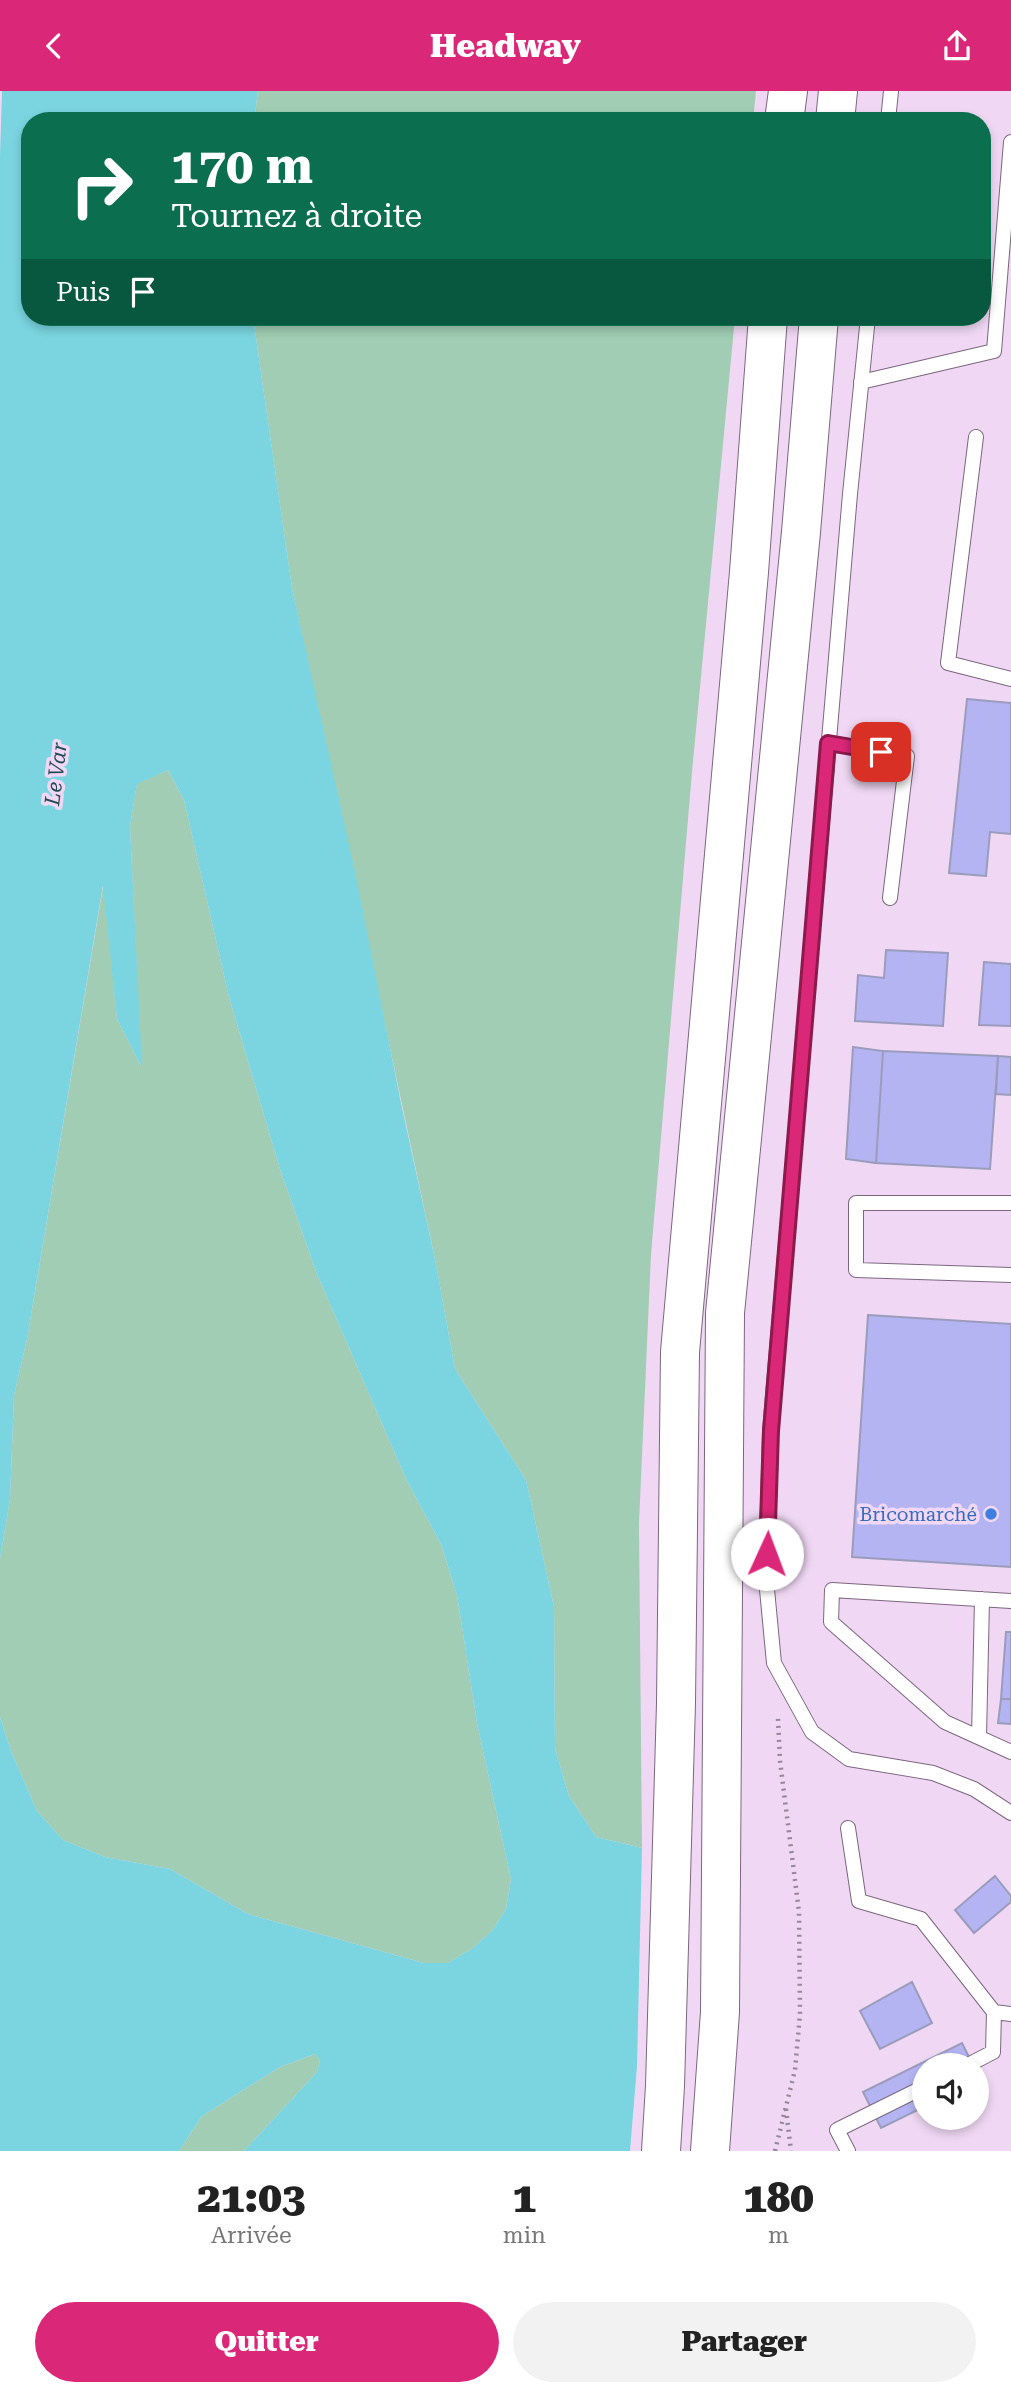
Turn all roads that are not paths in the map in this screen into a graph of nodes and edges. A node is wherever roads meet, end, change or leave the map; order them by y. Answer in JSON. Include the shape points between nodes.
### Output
{"nodes":[{"id":1,"x":788,"y":91,"type":"edge"},
{"id":2,"x":838,"y":91,"type":"edge"},
{"id":3,"x":891,"y":91,"type":"edge"},
{"id":4,"x":786,"y":112,"type":"edge"},
{"id":5,"x":836,"y":112,"type":"edge"},
{"id":6,"x":889,"y":112,"type":"edge"},
{"id":7,"x":1011,"y":142,"type":"edge"},
{"id":8,"x":767,"y":326,"type":"edge"},
{"id":9,"x":818,"y":326,"type":"edge"},
{"id":10,"x":867,"y":326,"type":"edge"},
{"id":11,"x":861,"y":383,"type":"junction"},
{"id":12,"x":976,"y":437,"type":"dead end"},
{"id":13,"x":1011,"y":679,"type":"edge"},
{"id":14,"x":828,"y":743,"type":"junction"},
{"id":15,"x":890,"y":898,"type":"dead end"},
{"id":16,"x":1011,"y":1203,"type":"edge"},
{"id":17,"x":1011,"y":1275,"type":"edge"},
{"id":18,"x":982,"y":1599,"type":"junction"},
{"id":19,"x":1011,"y":1601,"type":"edge"},
{"id":20,"x":979,"y":1737,"type":"junction"},
{"id":21,"x":1011,"y":1752,"type":"edge"},
{"id":22,"x":1011,"y":1813,"type":"edge"},
{"id":23,"x":848,"y":1828,"type":"dead end"},
{"id":24,"x":994,"y":2011,"type":"junction"},
{"id":25,"x":1011,"y":2014,"type":"edge"},
{"id":26,"x":989,"y":2054,"type":"edge"},
{"id":27,"x":912,"y":2093,"type":"edge"},
{"id":28,"x":661,"y":2151,"type":"edge"},
{"id":29,"x":710,"y":2151,"type":"edge"},
{"id":30,"x":848,"y":2151,"type":"edge"}],
"edges":[{"from":1,"to":4,"type":"highway"},
{"from":2,"to":5,"type":"highway"},
{"from":3,"to":6,"type":"lane"},
{"from":7,"to":11,"type":"lane","via":[[993,351]]},
{"from":8,"to":28,"type":"highway","via":[[680,1352],[676,1703]]},
{"from":9,"to":29,"type":"highway","via":[[725,1313],[720,2012]]},
{"from":10,"to":11,"type":"lane"},
{"from":11,"to":14,"type":"lane"},
{"from":12,"to":13,"type":"lane","via":[[947,663]]},
{"from":14,"to":15,"type":"lane","via":[[906,757]]},
{"from":14,"to":22,"type":"lane","via":[[771,1431],[766,1579],[774,1663],[812,1732],[849,1759],[933,1773],[974,1789]]},
{"from":16,"to":17,"type":"lane","via":[[856,1203],[856,1270]]},
{"from":18,"to":19,"type":"lane"},
{"from":18,"to":20,"type":"lane"},
{"from":18,"to":20,"type":"lane","via":[[832,1590],[831,1622],[946,1722]]},
{"from":20,"to":21,"type":"lane"},
{"from":23,"to":24,"type":"lane","via":[[859,1901],[921,1919]]},
{"from":24,"to":25,"type":"lane"},
{"from":24,"to":26,"type":"lane","via":[[993,2052]]},
{"from":27,"to":30,"type":"lane","via":[[836,2130]]}]}
